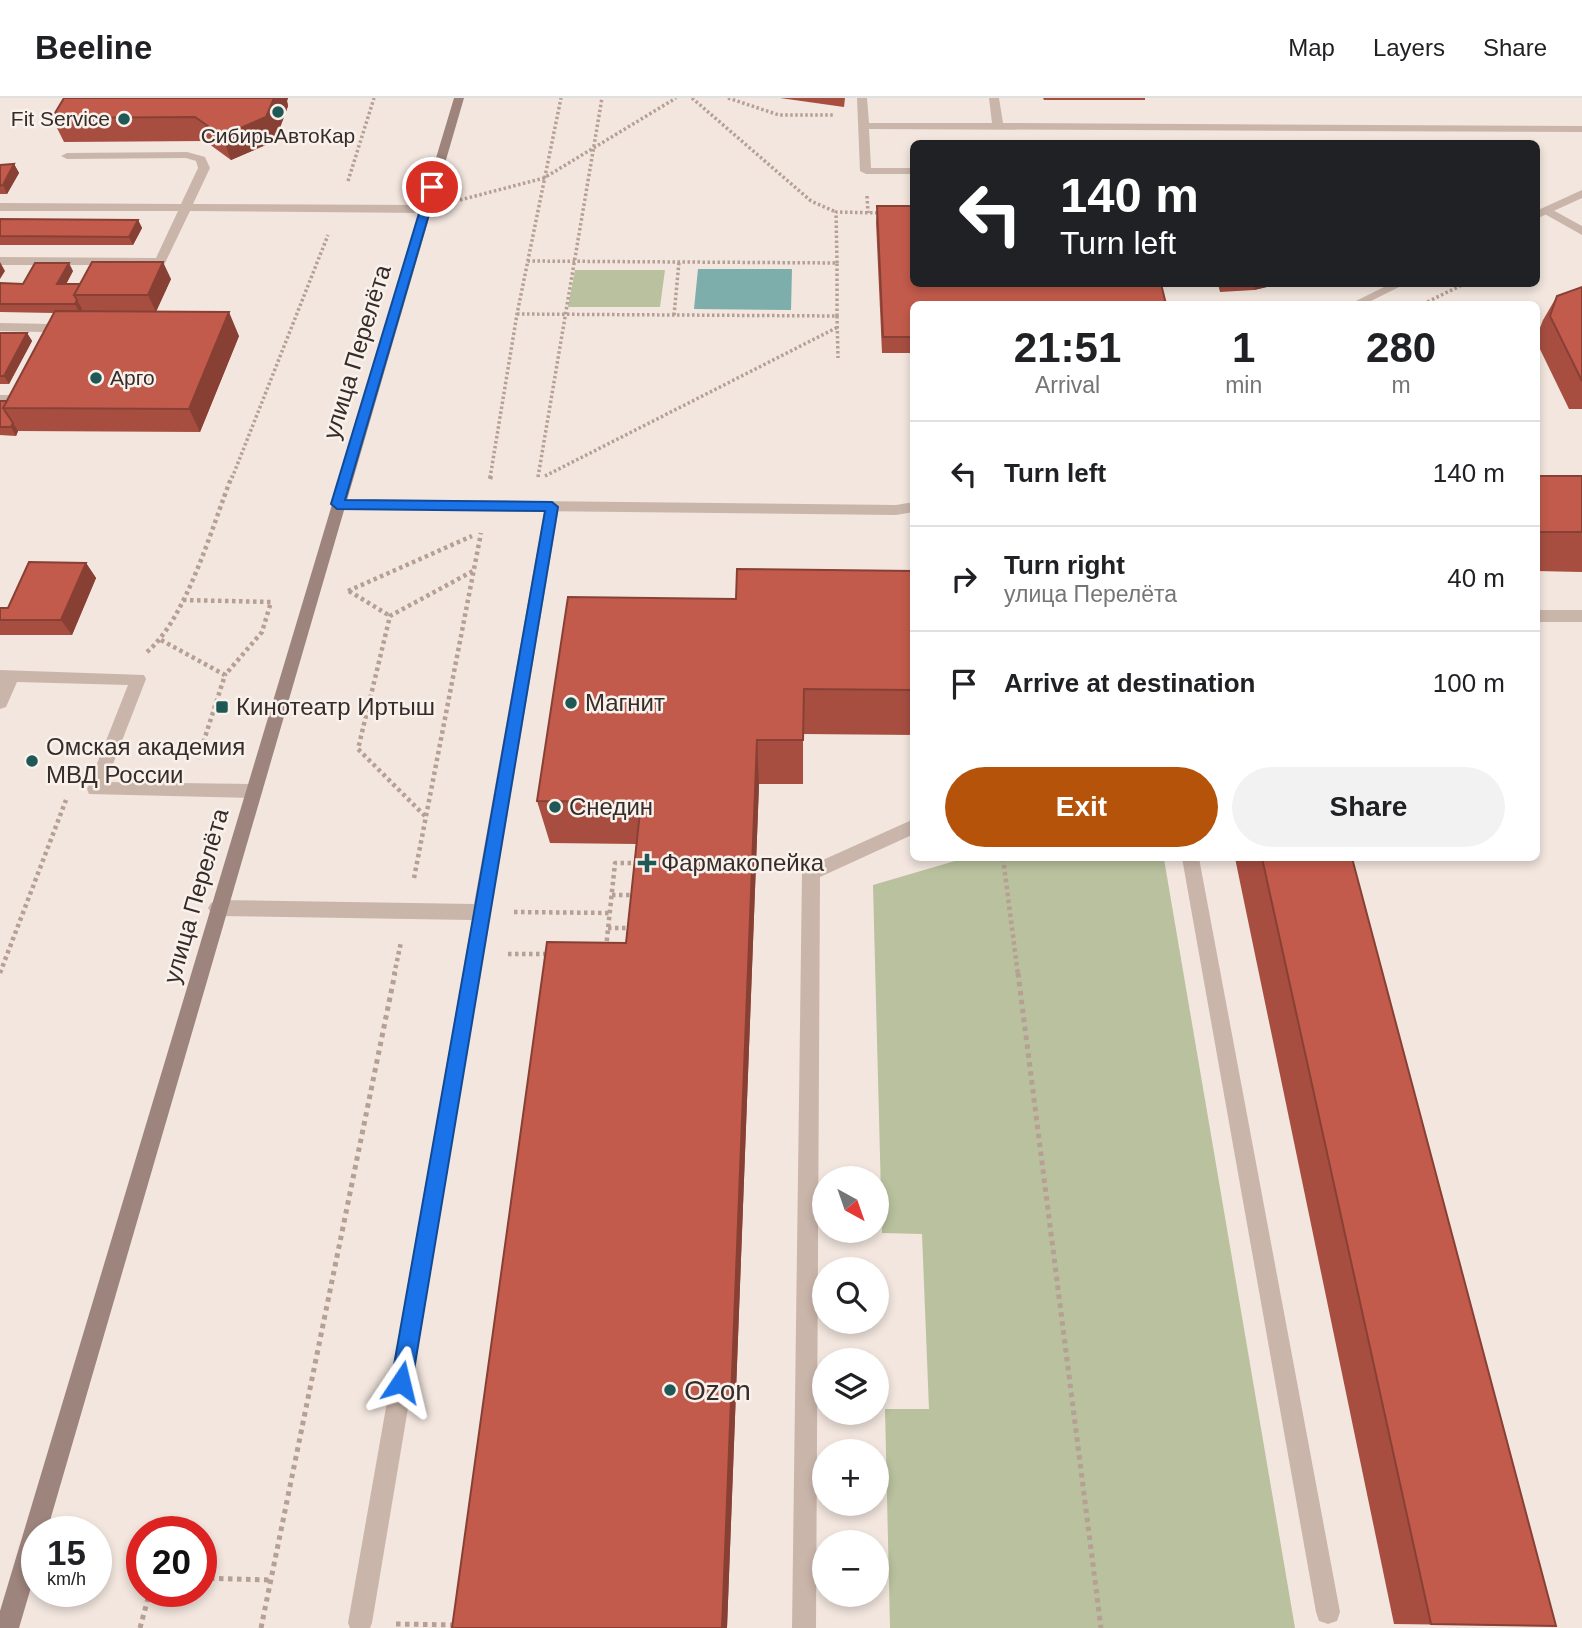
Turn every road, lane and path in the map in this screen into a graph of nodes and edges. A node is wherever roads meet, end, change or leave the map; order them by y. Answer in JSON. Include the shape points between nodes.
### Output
{"nodes":[{"id":1,"x":374,"y":98,"type":"edge"},
{"id":2,"x":459,"y":98,"type":"edge"},
{"id":3,"x":561,"y":98,"type":"edge"},
{"id":4,"x":602,"y":98,"type":"edge"},
{"id":5,"x":676,"y":98,"type":"edge"},
{"id":6,"x":692,"y":98,"type":"edge"},
{"id":7,"x":728,"y":98,"type":"edge"},
{"id":8,"x":862,"y":98,"type":"edge"},
{"id":9,"x":994,"y":98,"type":"edge"},
{"id":10,"x":832,"y":115,"type":"dead end"},
{"id":11,"x":864,"y":126,"type":"junction"},
{"id":12,"x":998,"y":127,"type":"junction"},
{"id":13,"x":1072,"y":127,"type":"junction"},
{"id":14,"x":1275,"y":128,"type":"junction"},
{"id":15,"x":1582,"y":129,"type":"edge"},
{"id":16,"x":1074,"y":140,"type":"edge"},
{"id":17,"x":1280,"y":140,"type":"edge"},
{"id":18,"x":593,"y":148,"type":"junction"},
{"id":19,"x":67,"y":156,"type":"dead end"},
{"id":20,"x":910,"y":171,"type":"edge"},
{"id":21,"x":544,"y":178,"type":"junction"},
{"id":22,"x":1582,"y":193,"type":"edge"},
{"id":23,"x":0,"y":206,"type":"edge"},
{"id":24,"x":186,"y":208,"type":"junction"},
{"id":25,"x":338,"y":209,"type":"junction"},
{"id":26,"x":426,"y":209,"type":"junction"},
{"id":27,"x":836,"y":212,"type":"junction"},
{"id":28,"x":891,"y":213,"type":"edge"},
{"id":29,"x":1542,"y":213,"type":"edge"},
{"id":30,"x":1582,"y":231,"type":"edge"},
{"id":31,"x":0,"y":261,"type":"edge"},
{"id":32,"x":527,"y":261,"type":"junction"},
{"id":33,"x":574,"y":262,"type":"junction"},
{"id":34,"x":679,"y":262,"type":"junction"},
{"id":35,"x":837,"y":263,"type":"junction"},
{"id":36,"x":1393,"y":287,"type":"edge"},
{"id":37,"x":1458,"y":287,"type":"edge"},
{"id":38,"x":1362,"y":301,"type":"edge"},
{"id":39,"x":1429,"y":301,"type":"edge"},
{"id":40,"x":517,"y":314,"type":"junction"},
{"id":41,"x":565,"y":315,"type":"junction"},
{"id":42,"x":674,"y":315,"type":"junction"},
{"id":43,"x":837,"y":316,"type":"junction"},
{"id":44,"x":0,"y":327,"type":"edge"},
{"id":45,"x":838,"y":327,"type":"junction"},
{"id":46,"x":40,"y":351,"type":"edge"},
{"id":47,"x":838,"y":358,"type":"dead end"},
{"id":48,"x":27,"y":375,"type":"edge"},
{"id":49,"x":0,"y":399,"type":"edge"},
{"id":50,"x":488,"y":490,"type":"dead end"},
{"id":51,"x":337,"y":504,"type":"junction"},
{"id":52,"x":552,"y":507,"type":"junction"},
{"id":53,"x":910,"y":508,"type":"edge"},
{"id":54,"x":473,"y":571,"type":"junction"},
{"id":55,"x":183,"y":600,"type":"junction"},
{"id":56,"x":390,"y":616,"type":"junction"},
{"id":57,"x":1540,"y":616,"type":"edge"},
{"id":58,"x":1582,"y":616,"type":"edge"},
{"id":59,"x":161,"y":640,"type":"junction"},
{"id":60,"x":225,"y":675,"type":"junction"},
{"id":61,"x":6,"y":676,"type":"edge"},
{"id":62,"x":113,"y":678,"type":"junction"},
{"id":63,"x":0,"y":703,"type":"edge"},
{"id":64,"x":209,"y":722,"type":"dead end"},
{"id":65,"x":252,"y":791,"type":"junction"},
{"id":66,"x":69,"y":794,"type":"dead end"},
{"id":67,"x":425,"y":816,"type":"junction"},
{"id":68,"x":910,"y":828,"type":"edge"},
{"id":69,"x":1003,"y":861,"type":"edge"},
{"id":70,"x":1191,"y":861,"type":"edge"},
{"id":71,"x":646,"y":863,"type":"edge"},
{"id":72,"x":612,"y":895,"type":"junction"},
{"id":73,"x":643,"y":895,"type":"edge"},
{"id":74,"x":217,"y":908,"type":"junction"},
{"id":75,"x":407,"y":911,"type":"junction"},
{"id":76,"x":482,"y":912,"type":"junction"},
{"id":77,"x":520,"y":912,"type":"dead end"},
{"id":78,"x":610,"y":913,"type":"junction"},
{"id":79,"x":608,"y":928,"type":"junction"},
{"id":80,"x":640,"y":928,"type":"edge"},
{"id":81,"x":606,"y":951,"type":"edge"},
{"id":82,"x":554,"y":954,"type":"edge"},
{"id":83,"x":552,"y":966,"type":"edge"},
{"id":84,"x":0,"y":973,"type":"edge"},
{"id":85,"x":217,"y":1578,"type":"edge"},
{"id":86,"x":271,"y":1580,"type":"junction"},
{"id":87,"x":146,"y":1607,"type":"edge"},
{"id":88,"x":1328,"y":1612,"type":"dead end"},
{"id":89,"x":360,"y":1623,"type":"joint"},
{"id":90,"x":463,"y":1625,"type":"edge"},
{"id":91,"x":450,"y":1626,"type":"edge"},
{"id":92,"x":7,"y":1628,"type":"edge"},
{"id":93,"x":140,"y":1628,"type":"edge"},
{"id":94,"x":261,"y":1628,"type":"edge"},
{"id":95,"x":804,"y":1628,"type":"edge"},
{"id":96,"x":1101,"y":1628,"type":"edge"}],
"edges":[{"from":1,"to":25,"type":"path"},
{"from":2,"to":26,"type":"main road","name":"улица Перелёта"},
{"from":3,"to":21,"type":"path"},
{"from":4,"to":18,"type":"path"},
{"from":5,"to":18,"type":"path"},
{"from":6,"to":27,"type":"path","via":[[811,201]]},
{"from":7,"to":10,"type":"path","via":[[779,115]]},
{"from":8,"to":11,"type":"street"},
{"from":9,"to":12,"type":"street"},
{"from":11,"to":12,"type":"street"},
{"from":11,"to":20,"type":"street","via":[[866,171]]},
{"from":12,"to":13,"type":"street"},
{"from":13,"to":14,"type":"street"},
{"from":13,"to":16,"type":"street"},
{"from":14,"to":15,"type":"street"},
{"from":14,"to":17,"type":"street"},
{"from":18,"to":21,"type":"path"},
{"from":18,"to":33,"type":"path"},
{"from":19,"to":24,"type":"street","via":[[187,155],[201,159],[204,167]]},
{"from":21,"to":26,"type":"path"},
{"from":21,"to":32,"type":"path"},
{"from":22,"to":29,"type":"street"},
{"from":23,"to":24,"type":"street"},
{"from":24,"to":25,"type":"street"},
{"from":24,"to":31,"type":"street","via":[[160,262]]},
{"from":25,"to":26,"type":"street"},
{"from":25,"to":55,"type":"path"},
{"from":26,"to":51,"type":"main road","name":"улица Перелёта"},
{"from":27,"to":28,"type":"path"},
{"from":27,"to":35,"type":"path"},
{"from":29,"to":30,"type":"street"},
{"from":32,"to":33,"type":"path"},
{"from":32,"to":40,"type":"path"},
{"from":33,"to":34,"type":"path"},
{"from":33,"to":41,"type":"path"},
{"from":34,"to":35,"type":"path"},
{"from":34,"to":42,"type":"path"},
{"from":35,"to":43,"type":"path"},
{"from":36,"to":38,"type":"street"},
{"from":37,"to":39,"type":"path"},
{"from":40,"to":41,"type":"path"},
{"from":40,"to":50,"type":"path"},
{"from":41,"to":42,"type":"path"},
{"from":41,"to":45,"type":"path","via":[[537,480]]},
{"from":42,"to":43,"type":"path"},
{"from":43,"to":45,"type":"path"},
{"from":44,"to":46,"type":"street","via":[[52,328]]},
{"from":45,"to":47,"type":"path"},
{"from":48,"to":49,"type":"street","via":[[14,399]]},
{"from":51,"to":52,"type":"street"},
{"from":51,"to":65,"type":"main road","name":"улица Перелёта"},
{"from":52,"to":53,"type":"street"},
{"from":52,"to":76,"type":"street"},
{"from":54,"to":56,"type":"path"},
{"from":54,"to":56,"type":"path","via":[[481,532],[348,591]]},
{"from":54,"to":67,"type":"path"},
{"from":55,"to":59,"type":"path"},
{"from":55,"to":60,"type":"path","via":[[271,602],[262,632]]},
{"from":56,"to":67,"type":"path","via":[[358,749]]},
{"from":57,"to":58,"type":"street"},
{"from":59,"to":60,"type":"path"},
{"from":59,"to":62,"type":"path"},
{"from":60,"to":64,"type":"path"},
{"from":61,"to":62,"type":"street"},
{"from":61,"to":63,"type":"street"},
{"from":62,"to":65,"type":"street","via":[[138,679],[95,789]]},
{"from":65,"to":74,"type":"main road","name":"улица Перелёта"},
{"from":66,"to":84,"type":"path"},
{"from":67,"to":75,"type":"path"},
{"from":68,"to":95,"type":"street","via":[[811,873]]},
{"from":69,"to":96,"type":"path"},
{"from":70,"to":88,"type":"street"},
{"from":71,"to":72,"type":"path","via":[[615,863]]},
{"from":72,"to":73,"type":"path"},
{"from":72,"to":78,"type":"path"},
{"from":74,"to":75,"type":"street"},
{"from":74,"to":92,"type":"main road","name":"улица Перелёта"},
{"from":75,"to":76,"type":"street"},
{"from":75,"to":86,"type":"path"},
{"from":76,"to":89,"type":"street"},
{"from":77,"to":78,"type":"path"},
{"from":78,"to":79,"type":"path"},
{"from":79,"to":80,"type":"path"},
{"from":79,"to":81,"type":"path"},
{"from":82,"to":83,"type":"path"},
{"from":85,"to":86,"type":"path"},
{"from":86,"to":94,"type":"path"},
{"from":87,"to":93,"type":"path"},
{"from":89,"to":91,"type":"path"},
{"from":90,"to":91,"type":"path"}]}
